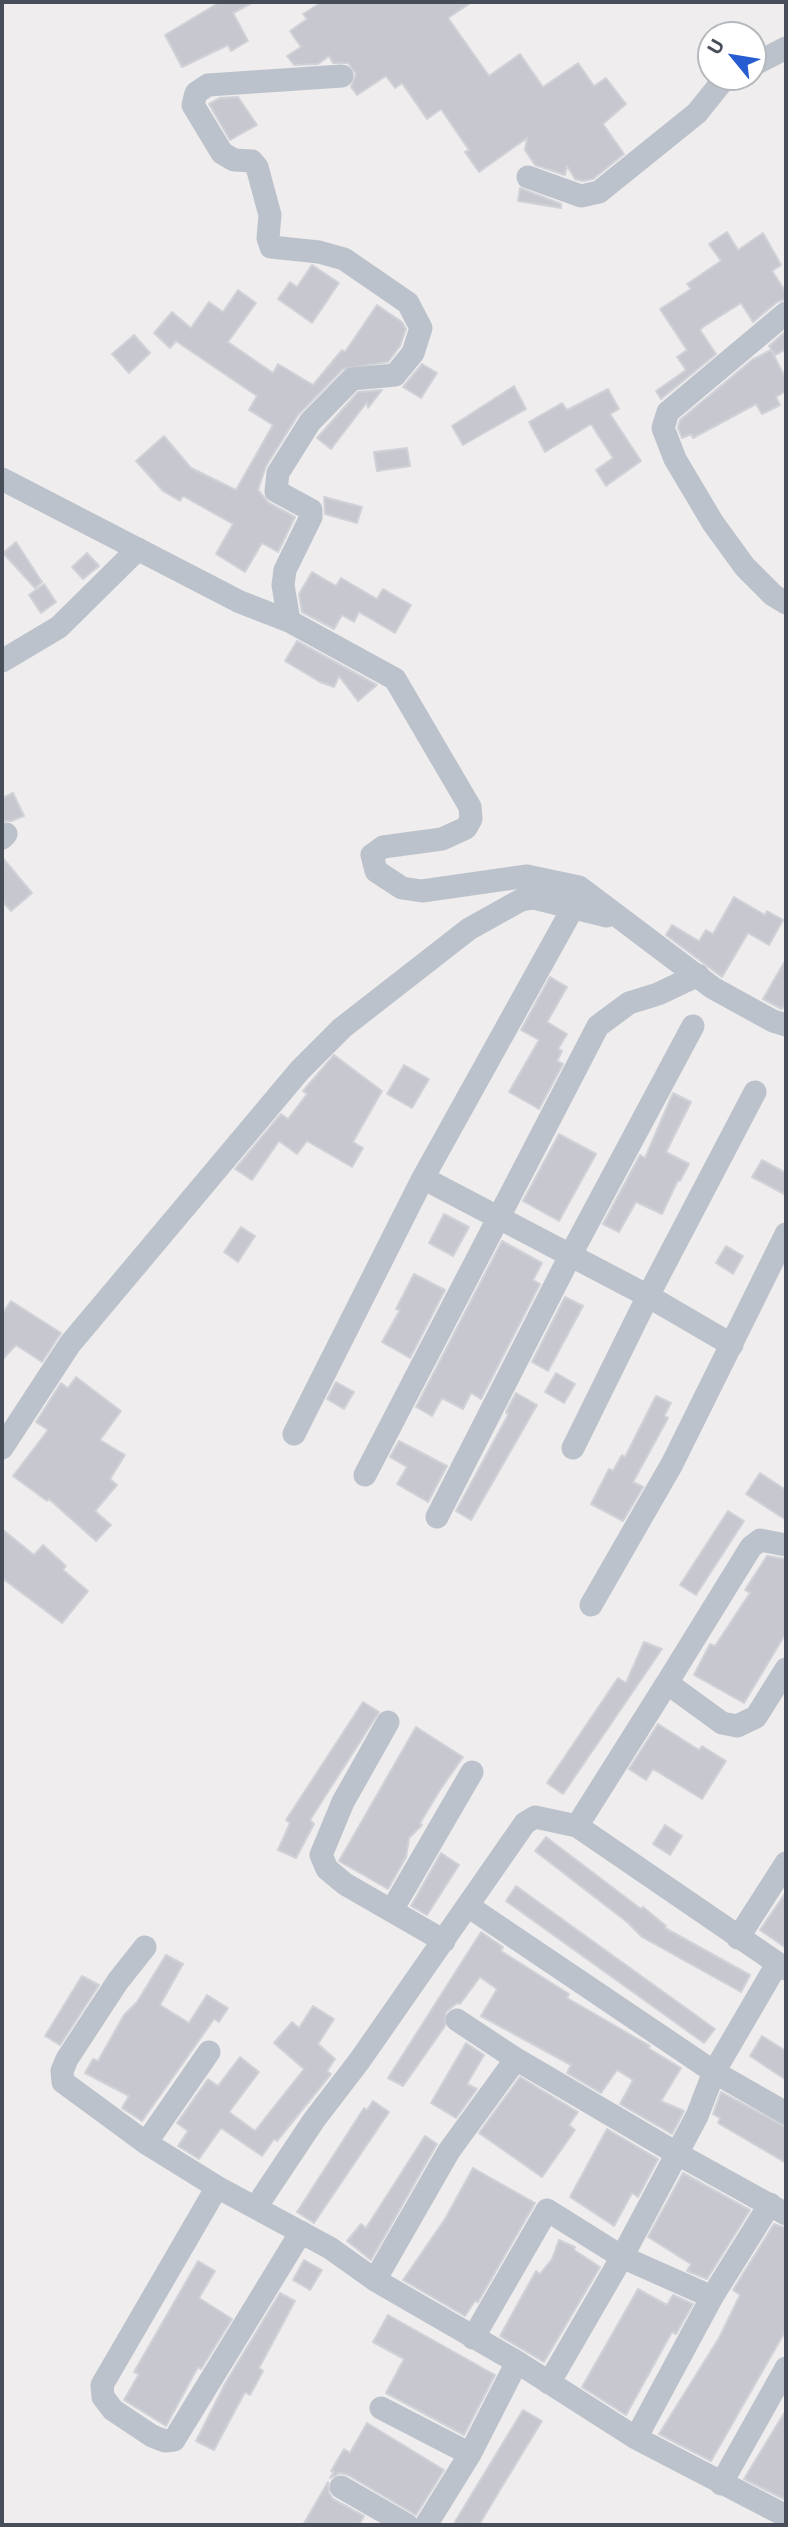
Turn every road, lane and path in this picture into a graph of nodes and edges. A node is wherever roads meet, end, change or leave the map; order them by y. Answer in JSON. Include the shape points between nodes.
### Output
{"nodes":[{"id":1,"x":786,"y":48,"type":"edge"},
{"id":2,"x":767,"y":58,"type":"edge"},
{"id":3,"x":342,"y":76,"type":"dead end"},
{"id":4,"x":714,"y":91,"type":"edge"},
{"id":5,"x":528,"y":177,"type":"dead end"},
{"id":6,"x":786,"y":313,"type":"edge"},
{"id":7,"x":2,"y":479,"type":"edge"},
{"id":8,"x":138,"y":549,"type":"junction"},
{"id":9,"x":786,"y":603,"type":"edge"},
{"id":10,"x":289,"y":621,"type":"junction"},
{"id":11,"x":2,"y":661,"type":"edge"},
{"id":12,"x":574,"y":906,"type":"junction"},
{"id":13,"x":620,"y":920,"type":"junction"},
{"id":14,"x":698,"y":975,"type":"junction"},
{"id":15,"x":694,"y":1026,"type":"dead end"},
{"id":16,"x":786,"y":1026,"type":"edge"},
{"id":17,"x":755,"y":1093,"type":"dead end"},
{"id":18,"x":423,"y":1178,"type":"junction"},
{"id":19,"x":498,"y":1218,"type":"junction"},
{"id":20,"x":786,"y":1234,"type":"edge"},
{"id":21,"x":570,"y":1256,"type":"junction"},
{"id":22,"x":648,"y":1296,"type":"junction"},
{"id":23,"x":732,"y":1345,"type":"junction"},
{"id":24,"x":294,"y":1434,"type":"dead end"},
{"id":25,"x":2,"y":1448,"type":"edge"},
{"id":26,"x":573,"y":1448,"type":"dead end"},
{"id":27,"x":365,"y":1475,"type":"dead end"},
{"id":28,"x":437,"y":1517,"type":"dead end"},
{"id":29,"x":786,"y":1545,"type":"edge"},
{"id":30,"x":591,"y":1605,"type":"dead end"},
{"id":31,"x":786,"y":1669,"type":"edge"},
{"id":32,"x":667,"y":1684,"type":"junction"},
{"id":33,"x":388,"y":1722,"type":"dead end"},
{"id":34,"x":472,"y":1772,"type":"dead end"},
{"id":35,"x":576,"y":1826,"type":"junction"},
{"id":36,"x":786,"y":1863,"type":"edge"},
{"id":37,"x":468,"y":1906,"type":"junction"},
{"id":38,"x":392,"y":1910,"type":"junction"},
{"id":39,"x":738,"y":1937,"type":"junction"},
{"id":40,"x":444,"y":1941,"type":"junction"},
{"id":41,"x":145,"y":1947,"type":"dead end"},
{"id":42,"x":782,"y":1966,"type":"edge"},
{"id":43,"x":457,"y":2020,"type":"dead end"},
{"id":44,"x":209,"y":2052,"type":"dead end"},
{"id":45,"x":516,"y":2059,"type":"junction"},
{"id":46,"x":714,"y":2072,"type":"junction"},
{"id":47,"x":786,"y":2113,"type":"edge"},
{"id":48,"x":146,"y":2143,"type":"junction"},
{"id":49,"x":676,"y":2153,"type":"junction"},
{"id":50,"x":217,"y":2187,"type":"junction"},
{"id":51,"x":256,"y":2207,"type":"junction"},
{"id":52,"x":778,"y":2209,"type":"edge"},
{"id":53,"x":301,"y":2232,"type":"junction"},
{"id":54,"x":621,"y":2257,"type":"junction"},
{"id":55,"x":375,"y":2280,"type":"junction"},
{"id":56,"x":712,"y":2297,"type":"junction"},
{"id":57,"x":473,"y":2338,"type":"junction"},
{"id":58,"x":517,"y":2362,"type":"junction"},
{"id":59,"x":786,"y":2368,"type":"edge"},
{"id":60,"x":549,"y":2383,"type":"junction"},
{"id":61,"x":382,"y":2408,"type":"dead end"},
{"id":62,"x":636,"y":2438,"type":"junction"},
{"id":63,"x":470,"y":2454,"type":"junction"},
{"id":64,"x":721,"y":2484,"type":"junction"},
{"id":65,"x":341,"y":2487,"type":"dead end"},
{"id":66,"x":786,"y":2516,"type":"edge"},
{"id":67,"x":407,"y":2525,"type":"edge"},
{"id":68,"x":426,"y":2525,"type":"edge"}],
"edges":[{"from":1,"to":2,"type":"street"},
{"from":3,"to":10,"type":"street","via":[[217,84],[199,89],[193,105],[222,153],[234,160],[252,161],[257,167],[271,222],[271,247],[344,259],[408,303],[421,327],[413,353],[395,375],[352,379],[310,422],[278,473],[276,491],[311,510],[285,570]]},
{"from":4,"to":5,"type":"street","via":[[697,113],[599,192],[581,196]]},
{"from":6,"to":9,"type":"street","via":[[668,412],[663,428],[675,459],[713,523],[745,567]]},
{"from":7,"to":8,"type":"street"},
{"from":8,"to":10,"type":"street","via":[[240,602]]},
{"from":8,"to":11,"type":"street","via":[[59,627]]},
{"from":10,"to":13,"type":"street","via":[[395,678],[470,807],[466,828],[442,839],[376,850],[372,855],[376,871],[402,888],[422,891],[527,876],[558,881],[579,887]]},
{"from":12,"to":13,"type":"street"},
{"from":12,"to":18,"type":"street"},
{"from":12,"to":25,"type":"street","via":[[521,900],[469,929],[342,1028],[300,1070],[71,1344]]},
{"from":13,"to":14,"type":"street"},
{"from":14,"to":16,"type":"street","via":[[713,988]]},
{"from":14,"to":19,"type":"street","via":[[629,1003],[598,1026]]},
{"from":15,"to":21,"type":"street"},
{"from":17,"to":22,"type":"street"},
{"from":18,"to":19,"type":"street"},
{"from":18,"to":24,"type":"street"},
{"from":19,"to":21,"type":"street"},
{"from":19,"to":27,"type":"street"},
{"from":20,"to":23,"type":"street"},
{"from":21,"to":22,"type":"street"},
{"from":21,"to":28,"type":"street"},
{"from":22,"to":23,"type":"street"},
{"from":22,"to":26,"type":"street"},
{"from":23,"to":30,"type":"street","via":[[672,1464]]},
{"from":29,"to":32,"type":"street","via":[[760,1540],[751,1547]]},
{"from":31,"to":32,"type":"street","via":[[756,1717],[737,1726],[722,1723]]},
{"from":32,"to":35,"type":"street"},
{"from":33,"to":38,"type":"street","via":[[343,1802],[321,1855],[327,1869],[345,1884]]},
{"from":34,"to":38,"type":"street"},
{"from":35,"to":37,"type":"street","via":[[535,1817],[525,1823]]},
{"from":35,"to":39,"type":"street"},
{"from":36,"to":39,"type":"street"},
{"from":37,"to":40,"type":"street"},
{"from":37,"to":46,"type":"street"},
{"from":38,"to":40,"type":"street"},
{"from":39,"to":42,"type":"street"},
{"from":40,"to":51,"type":"street"},
{"from":41,"to":48,"type":"street","via":[[82,2033],[62,2071],[69,2087]]},
{"from":42,"to":46,"type":"street"},
{"from":43,"to":45,"type":"street"},
{"from":44,"to":48,"type":"street"},
{"from":45,"to":49,"type":"street"},
{"from":45,"to":55,"type":"street","via":[[449,2151]]},
{"from":46,"to":47,"type":"street"},
{"from":46,"to":49,"type":"street"},
{"from":48,"to":50,"type":"street"},
{"from":49,"to":52,"type":"street"},
{"from":49,"to":54,"type":"street"},
{"from":50,"to":51,"type":"street"},
{"from":50,"to":53,"type":"street","via":[[102,2385],[103,2398],[113,2410],[152,2436],[174,2440]]},
{"from":51,"to":53,"type":"street"},
{"from":52,"to":56,"type":"street"},
{"from":53,"to":55,"type":"street"},
{"from":54,"to":56,"type":"street"},
{"from":54,"to":57,"type":"street","via":[[547,2210]]},
{"from":54,"to":60,"type":"street"},
{"from":55,"to":57,"type":"street"},
{"from":56,"to":62,"type":"street"},
{"from":57,"to":58,"type":"street"},
{"from":58,"to":60,"type":"street"},
{"from":58,"to":63,"type":"street"},
{"from":59,"to":64,"type":"street"},
{"from":60,"to":62,"type":"street"},
{"from":61,"to":63,"type":"street"},
{"from":62,"to":64,"type":"street"},
{"from":63,"to":68,"type":"street"},
{"from":64,"to":66,"type":"street"},
{"from":65,"to":67,"type":"street"}]}
